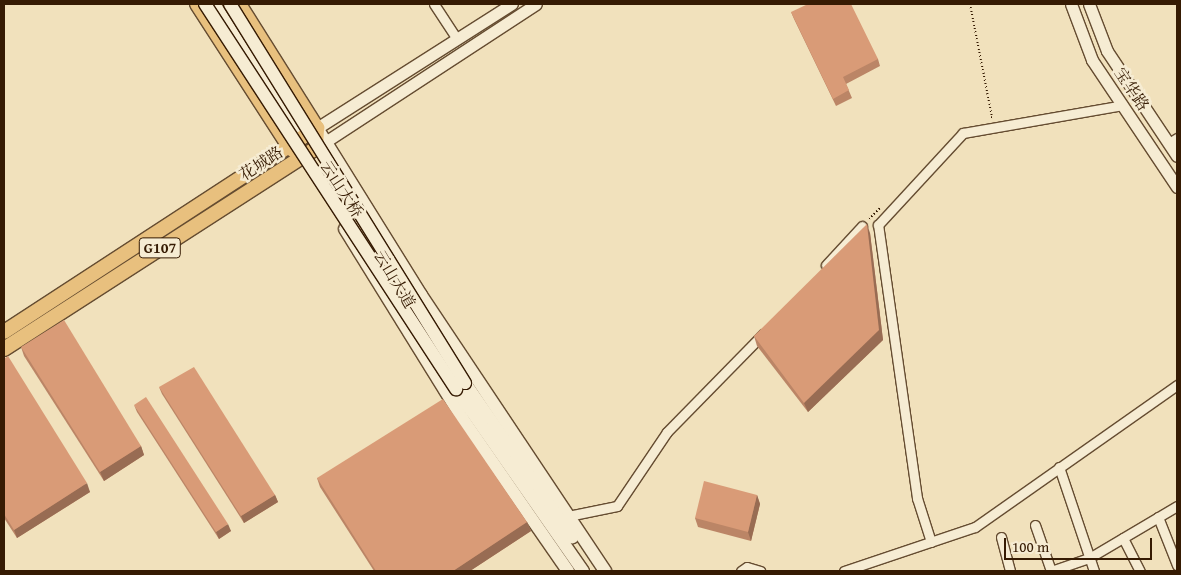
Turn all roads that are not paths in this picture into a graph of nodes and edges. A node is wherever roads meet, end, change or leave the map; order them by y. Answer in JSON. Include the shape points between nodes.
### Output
{"nodes":[{"id":1,"x":197,"y":4,"type":"edge"},
{"id":2,"x":230,"y":4,"type":"edge"},
{"id":3,"x":239,"y":4,"type":"edge"},
{"id":4,"x":434,"y":4,"type":"edge"},
{"id":5,"x":512,"y":4,"type":"edge"},
{"id":6,"x":536,"y":4,"type":"edge"},
{"id":7,"x":1071,"y":4,"type":"edge"},
{"id":8,"x":1089,"y":4,"type":"edge"},
{"id":9,"x":216,"y":5,"type":"edge"},
{"id":10,"x":457,"y":39,"type":"junction"},
{"id":11,"x":276,"y":63,"type":"junction"},
{"id":12,"x":1122,"y":105,"type":"junction"},
{"id":13,"x":317,"y":128,"type":"junction"},
{"id":14,"x":1173,"y":140,"type":"edge"},
{"id":15,"x":295,"y":144,"type":"junction"},
{"id":16,"x":320,"y":145,"type":"junction"},
{"id":17,"x":1177,"y":156,"type":"edge"},
{"id":18,"x":302,"y":157,"type":"junction"},
{"id":19,"x":1177,"y":187,"type":"edge"},
{"id":20,"x":862,"y":226,"type":"edge"},
{"id":21,"x":816,"y":276,"type":"edge"},
{"id":22,"x":770,"y":325,"type":"edge"},
{"id":23,"x":4,"y":332,"type":"edge"},
{"id":24,"x":4,"y":349,"type":"edge"},
{"id":25,"x":1177,"y":385,"type":"edge"},
{"id":26,"x":461,"y":386,"type":"junction"},
{"id":27,"x":1059,"y":467,"type":"junction"},
{"id":28,"x":1177,"y":506,"type":"edge"},
{"id":29,"x":568,"y":516,"type":"junction"},
{"id":30,"x":1158,"y":517,"type":"junction"},
{"id":31,"x":1035,"y":525,"type":"dead end"},
{"id":32,"x":1001,"y":537,"type":"dead end"},
{"id":33,"x":1123,"y":538,"type":"junction"},
{"id":34,"x":930,"y":542,"type":"junction"},
{"id":35,"x":1090,"y":558,"type":"junction"},
{"id":36,"x":1177,"y":565,"type":"edge"},
{"id":37,"x":744,"y":569,"type":"edge"},
{"id":38,"x":568,"y":571,"type":"edge"},
{"id":39,"x":583,"y":571,"type":"edge"},
{"id":40,"x":597,"y":571,"type":"edge"},
{"id":41,"x":604,"y":571,"type":"edge"},
{"id":42,"x":760,"y":571,"type":"edge"},
{"id":43,"x":844,"y":571,"type":"edge"},
{"id":44,"x":1010,"y":571,"type":"edge"},
{"id":45,"x":1051,"y":571,"type":"edge"},
{"id":46,"x":1094,"y":571,"type":"edge"},
{"id":47,"x":1140,"y":571,"type":"edge"}],
"edges":[{"from":1,"to":15,"type":"highway","name":"云山大道"},
{"from":2,"to":26,"type":"main road","name":"云山大桥","bridge":true},
{"from":3,"to":11,"type":"highway"},
{"from":4,"to":10,"type":"street"},
{"from":5,"to":10,"type":"street","name":"花城路"},
{"from":6,"to":16,"type":"street","name":"花城路"},
{"from":7,"to":12,"type":"street","name":"宝华路","via":[[1092,60]]},
{"from":8,"to":14,"type":"street","name":"宝华路","via":[[1107,51]]},
{"from":9,"to":11,"type":"main road","via":[[254,46]]},
{"from":9,"to":15,"type":"main road"},
{"from":9,"to":26,"type":"main road","name":"云山大桥","bridge":true},
{"from":10,"to":13,"type":"street","name":"花城路"},
{"from":11,"to":13,"type":"highway"},
{"from":12,"to":19,"type":"street","name":"宝华路"},
{"from":12,"to":34,"type":"street","via":[[963,133],[878,224],[917,498]]},
{"from":13,"to":15,"type":"highway","name":"花城路","number":"G107"},
{"from":13,"to":16,"type":"highway"},
{"from":14,"to":17,"type":"street","name":"宝华路"},
{"from":15,"to":16,"type":"main road"},
{"from":15,"to":18,"type":"highway","name":"云山大道"},
{"from":15,"to":23,"type":"highway","name":"花城路","number":"G107"},
{"from":16,"to":18,"type":"highway","name":"花城路","number":"G107"},
{"from":16,"to":29,"type":"main road","name":"云山大道","via":[[362,202]]},
{"from":18,"to":24,"type":"highway","name":"花城路","number":"G107"},
{"from":18,"to":38,"type":"main road","name":"云山大道","via":[[448,395]]},
{"from":20,"to":21,"type":"street"},
{"from":22,"to":29,"type":"street","via":[[667,432],[617,506]]},
{"from":25,"to":27,"type":"street"},
{"from":26,"to":39,"type":"main road"},
{"from":26,"to":40,"type":"main road"},
{"from":27,"to":34,"type":"street","via":[[975,527]]},
{"from":27,"to":35,"type":"street"},
{"from":28,"to":30,"type":"street"},
{"from":29,"to":41,"type":"main road","name":"云山大道"},
{"from":30,"to":33,"type":"street"},
{"from":30,"to":36,"type":"street"},
{"from":31,"to":45,"type":"street"},
{"from":32,"to":44,"type":"street"},
{"from":33,"to":35,"type":"street"},
{"from":33,"to":47,"type":"street"},
{"from":34,"to":43,"type":"street"},
{"from":35,"to":45,"type":"street"},
{"from":35,"to":46,"type":"street"},
{"from":37,"to":42,"type":"street"}]}
